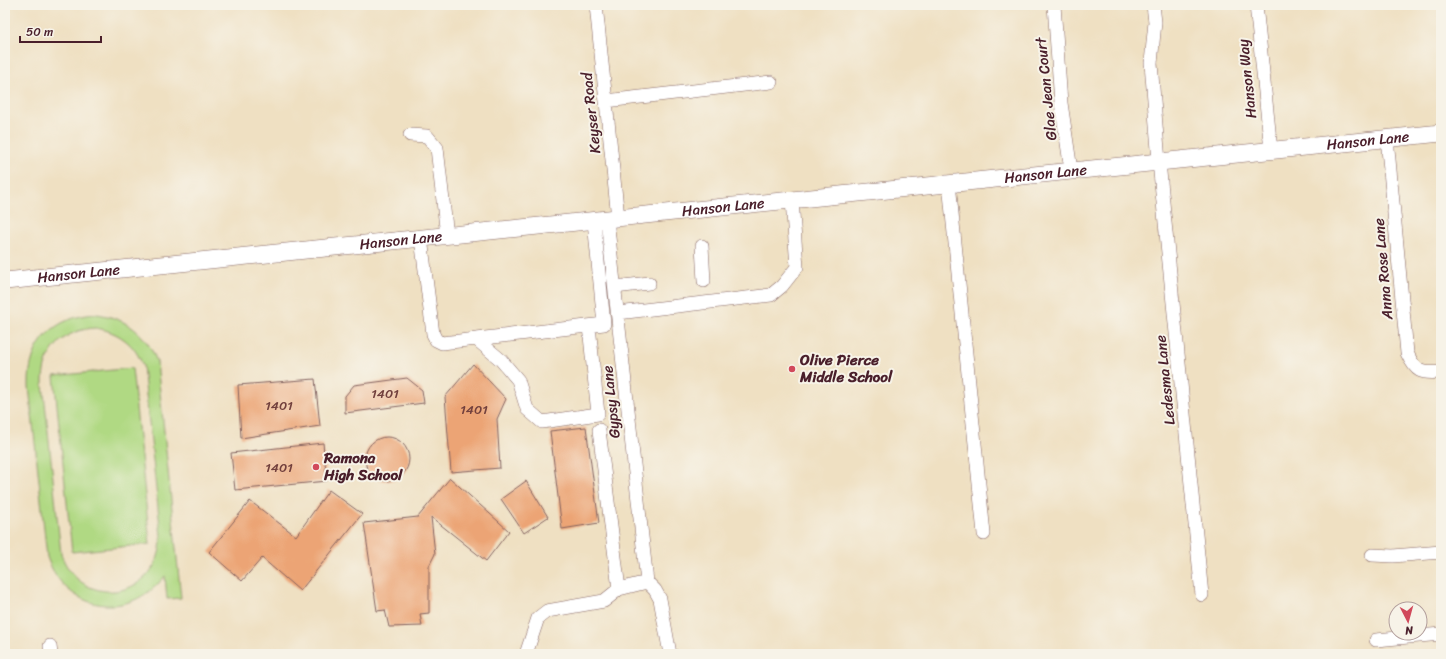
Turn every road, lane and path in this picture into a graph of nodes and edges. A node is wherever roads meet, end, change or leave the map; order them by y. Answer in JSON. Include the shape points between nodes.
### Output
{"nodes":[{"id":1,"x":596,"y":5,"type":"edge"},
{"id":2,"x":1054,"y":5,"type":"edge"},
{"id":3,"x":1153,"y":5,"type":"edge"},
{"id":4,"x":1256,"y":5,"type":"edge"},
{"id":5,"x":771,"y":82,"type":"dead end"},
{"id":6,"x":606,"y":100,"type":"junction"},
{"id":7,"x":1441,"y":133,"type":"edge"},
{"id":8,"x":410,"y":134,"type":"dead end"},
{"id":9,"x":1387,"y":138,"type":"junction"},
{"id":10,"x":1271,"y":150,"type":"junction"},
{"id":11,"x":1159,"y":162,"type":"junction"},
{"id":12,"x":1072,"y":170,"type":"junction"},
{"id":13,"x":949,"y":184,"type":"junction"},
{"id":14,"x":792,"y":200,"type":"junction"},
{"id":15,"x":607,"y":219,"type":"junction"},
{"id":16,"x":447,"y":236,"type":"junction"},
{"id":17,"x":421,"y":238,"type":"junction"},
{"id":18,"x":702,"y":246,"type":"dead end"},
{"id":19,"x":5,"y":281,"type":"edge"},
{"id":20,"x":704,"y":281,"type":"dead end"},
{"id":21,"x":649,"y":283,"type":"dead end"},
{"id":22,"x":615,"y":287,"type":"junction"},
{"id":23,"x":618,"y":313,"type":"junction"},
{"id":24,"x":589,"y":326,"type":"junction"},
{"id":25,"x":476,"y":339,"type":"junction"},
{"id":26,"x":1441,"y":372,"type":"edge"},
{"id":27,"x":599,"y":430,"type":"dead end"},
{"id":28,"x":984,"y":534,"type":"dead end"},
{"id":29,"x":1441,"y":552,"type":"edge"},
{"id":30,"x":1372,"y":555,"type":"dead end"},
{"id":31,"x":646,"y":582,"type":"junction"},
{"id":32,"x":618,"y":588,"type":"junction"},
{"id":33,"x":1202,"y":595,"type":"dead end"},
{"id":34,"x":1441,"y":634,"type":"edge"},
{"id":35,"x":1376,"y":640,"type":"dead end"},
{"id":36,"x":526,"y":654,"type":"edge"},
{"id":37,"x":670,"y":654,"type":"edge"}],
"edges":[{"from":1,"to":6,"type":"street","name":"Keyser Road"},
{"from":2,"to":12,"type":"street","name":"Glae Jean Court","via":[[1061,103]]},
{"from":3,"to":11,"type":"street","name":"Ledesma Lane","via":[[1155,22],[1151,64]]},
{"from":4,"to":10,"type":"street","name":"Hanson Way"},
{"from":5,"to":6,"type":"street"},
{"from":6,"to":15,"type":"street","name":"Keyser Road"},
{"from":7,"to":9,"type":"main road","name":"Hanson Lane"},
{"from":8,"to":16,"type":"street","via":[[426,136],[437,148]]},
{"from":9,"to":10,"type":"main road","name":"Hanson Lane"},
{"from":9,"to":26,"type":"street","name":"Anna Rose Lane","via":[[1407,353],[1418,371]]},
{"from":10,"to":11,"type":"main road","name":"Hanson Lane"},
{"from":11,"to":12,"type":"main road","name":"Hanson Lane"},
{"from":11,"to":33,"type":"street","name":"Ledesma Lane"},
{"from":12,"to":13,"type":"main road","name":"Hanson Lane"},
{"from":13,"to":14,"type":"main road","name":"Hanson Lane"},
{"from":13,"to":28,"type":"street"},
{"from":14,"to":15,"type":"main road","name":"Hanson Lane"},
{"from":14,"to":23,"type":"street","via":[[797,267],[782,286],[771,294]]},
{"from":15,"to":16,"type":"main road","name":"Hanson Lane"},
{"from":15,"to":22,"type":"street","name":"Gypsy Lane"},
{"from":15,"to":24,"type":"street","via":[[604,324]]},
{"from":16,"to":17,"type":"main road","name":"Hanson Lane"},
{"from":17,"to":19,"type":"main road","name":"Hanson Lane"},
{"from":17,"to":25,"type":"street","via":[[433,334],[436,340],[442,343]]},
{"from":18,"to":20,"type":"street"},
{"from":21,"to":22,"type":"street"},
{"from":22,"to":23,"type":"street","name":"Gypsy Lane"},
{"from":23,"to":31,"type":"street","name":"Gypsy Lane"},
{"from":24,"to":25,"type":"street"},
{"from":24,"to":25,"type":"street","via":[[598,414],[542,422],[527,409],[518,380],[501,360]]},
{"from":27,"to":32,"type":"street"},
{"from":29,"to":30,"type":"street"},
{"from":31,"to":32,"type":"street"},
{"from":31,"to":37,"type":"street","via":[[656,590],[660,599]]},
{"from":32,"to":36,"type":"street","via":[[604,601],[547,611],[538,618]]},
{"from":34,"to":35,"type":"street"}]}
